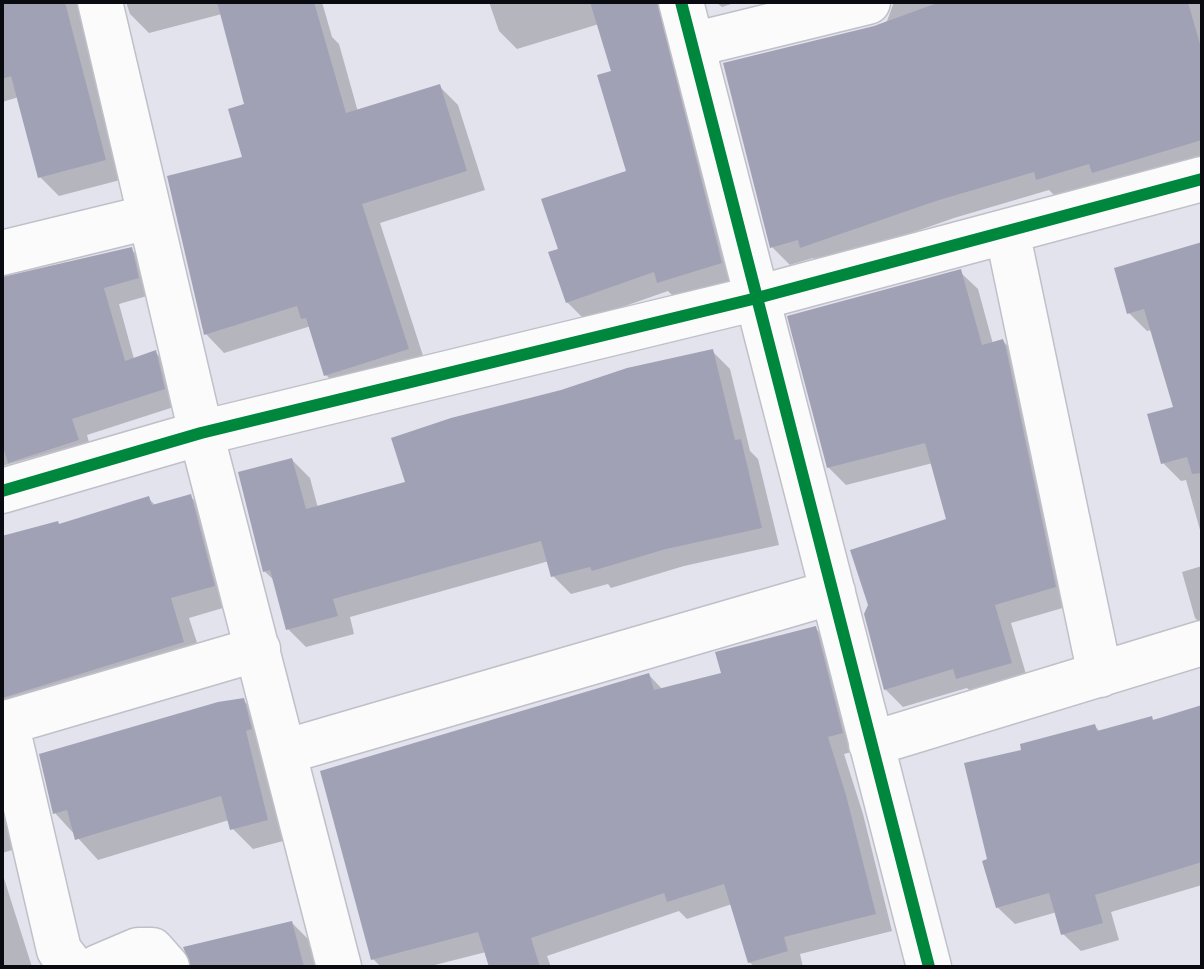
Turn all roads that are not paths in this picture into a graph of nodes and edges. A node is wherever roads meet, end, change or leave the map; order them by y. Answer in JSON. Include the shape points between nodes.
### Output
{"nodes":[{"id":1,"x":100,"y":2,"type":"edge"},
{"id":2,"x":681,"y":2,"type":"edge"},
{"id":3,"x":868,"y":2,"type":"edge"},
{"id":4,"x":692,"y":45,"type":"junction"},
{"id":5,"x":1202,"y":179,"type":"edge"},
{"id":6,"x":149,"y":217,"type":"junction"},
{"id":7,"x":1007,"y":231,"type":"junction"},
{"id":8,"x":2,"y":253,"type":"edge"},
{"id":9,"x":757,"y":298,"type":"junction"},
{"id":10,"x":201,"y":433,"type":"junction"},
{"id":11,"x":2,"y":491,"type":"edge"},
{"id":12,"x":833,"y":592,"type":"junction"},
{"id":13,"x":1202,"y":643,"type":"edge"},
{"id":14,"x":258,"y":649,"type":"junction"},
{"id":15,"x":1100,"y":675,"type":"junction"},
{"id":16,"x":4,"y":723,"type":"edge"},
{"id":17,"x":871,"y":744,"type":"junction"},
{"id":18,"x":284,"y":752,"type":"junction"},
{"id":19,"x":72,"y":967,"type":"edge"},
{"id":20,"x":98,"y":967,"type":"edge"},
{"id":21,"x":167,"y":967,"type":"edge"},
{"id":22,"x":339,"y":967,"type":"edge"},
{"id":23,"x":929,"y":967,"type":"edge"}],
"edges":[{"from":1,"to":6,"type":"street"},
{"from":2,"to":4,"type":"street"},
{"from":3,"to":4,"type":"street"},
{"from":4,"to":9,"type":"street"},
{"from":5,"to":7,"type":"street"},
{"from":6,"to":8,"type":"street"},
{"from":6,"to":10,"type":"street"},
{"from":7,"to":9,"type":"street"},
{"from":7,"to":15,"type":"street"},
{"from":9,"to":10,"type":"street"},
{"from":9,"to":12,"type":"street"},
{"from":10,"to":11,"type":"street"},
{"from":10,"to":14,"type":"street"},
{"from":12,"to":17,"type":"street"},
{"from":12,"to":18,"type":"street"},
{"from":13,"to":15,"type":"street"},
{"from":14,"to":16,"type":"street"},
{"from":14,"to":18,"type":"street"},
{"from":15,"to":17,"type":"street"},
{"from":16,"to":19,"type":"street","via":[[59,950]]},
{"from":17,"to":23,"type":"street"},
{"from":18,"to":22,"type":"street"},
{"from":20,"to":21,"type":"street","via":[[138,950],[152,950]]}]}
